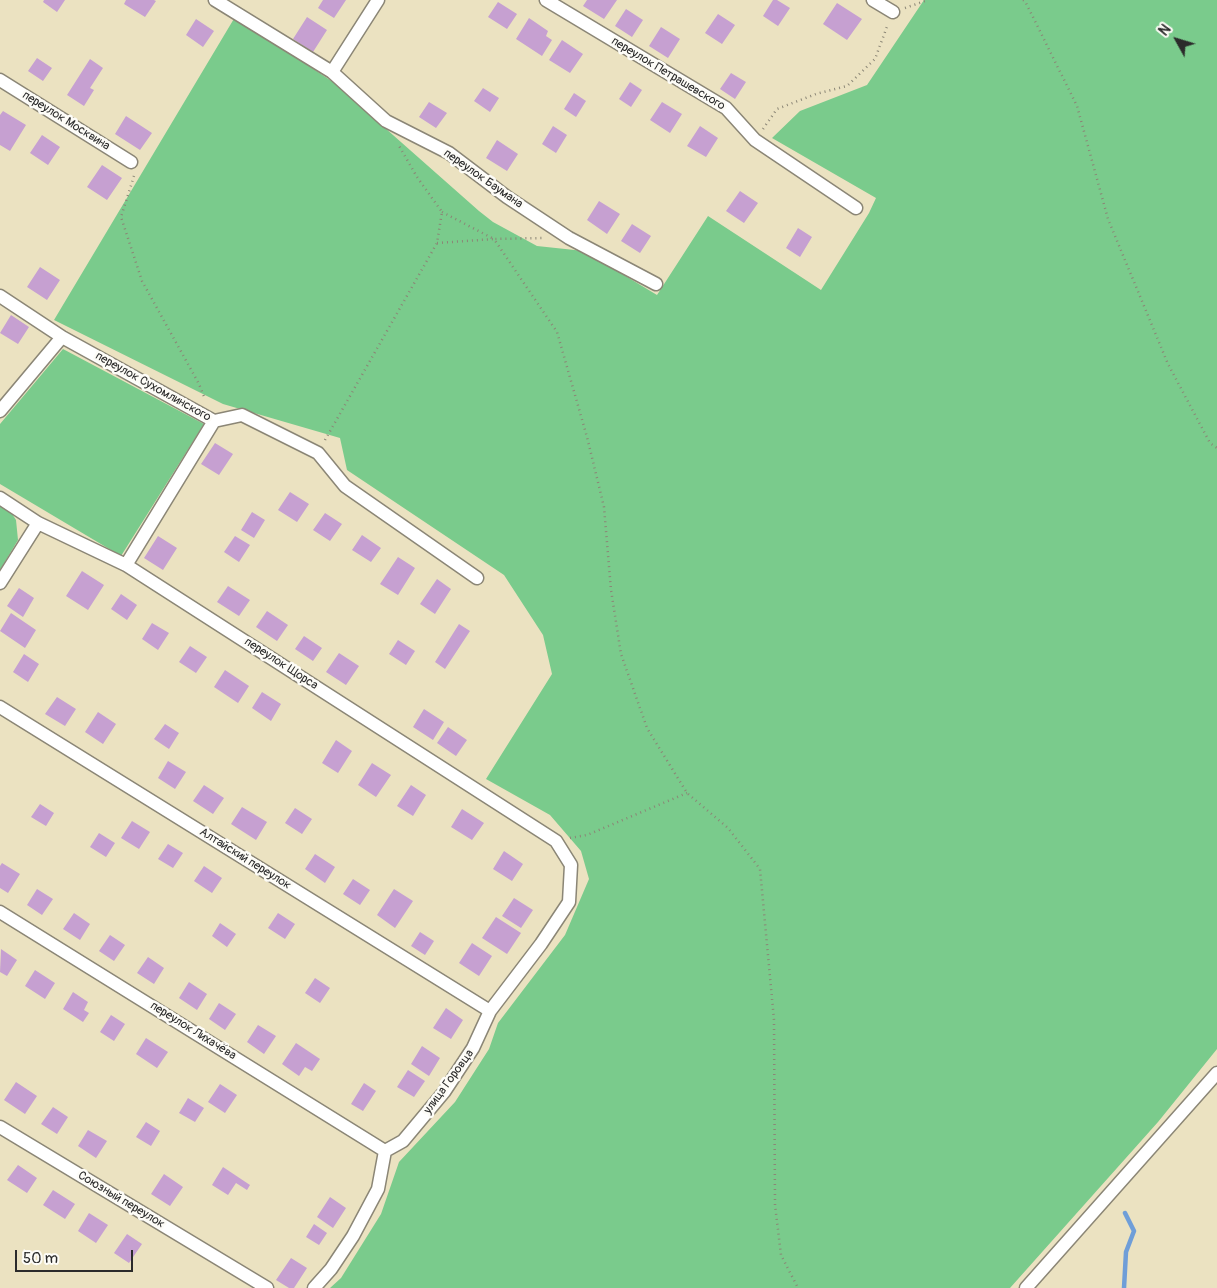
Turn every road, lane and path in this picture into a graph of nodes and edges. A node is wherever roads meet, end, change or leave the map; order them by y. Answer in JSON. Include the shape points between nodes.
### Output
{"nodes":[{"id":1,"x":215,"y":0,"type":"edge"},
{"id":2,"x":378,"y":0,"type":"edge"},
{"id":3,"x":546,"y":0,"type":"edge"},
{"id":4,"x":873,"y":0,"type":"edge"},
{"id":5,"x":928,"y":0,"type":"edge"},
{"id":6,"x":1023,"y":0,"type":"edge"},
{"id":7,"x":893,"y":12,"type":"junction"},
{"id":8,"x":332,"y":72,"type":"junction"},
{"id":9,"x":0,"y":80,"type":"edge"},
{"id":10,"x":386,"y":121,"type":"junction"},
{"id":11,"x":755,"y":140,"type":"junction"},
{"id":12,"x":131,"y":162,"type":"joint"},
{"id":13,"x":856,"y":208,"type":"dead end"},
{"id":14,"x":442,"y":212,"type":"junction"},
{"id":15,"x":569,"y":238,"type":"junction"},
{"id":16,"x":494,"y":239,"type":"junction"},
{"id":17,"x":437,"y":243,"type":"junction"},
{"id":18,"x":656,"y":284,"type":"dead end"},
{"id":19,"x":0,"y":296,"type":"edge"},
{"id":20,"x":62,"y":336,"type":"junction"},
{"id":21,"x":0,"y":411,"type":"edge"},
{"id":22,"x":214,"y":421,"type":"junction"},
{"id":23,"x":1217,"y":448,"type":"edge"},
{"id":24,"x":318,"y":453,"type":"junction"},
{"id":25,"x":0,"y":498,"type":"edge"},
{"id":26,"x":38,"y":523,"type":"junction"},
{"id":27,"x":126,"y":565,"type":"junction"},
{"id":28,"x":477,"y":578,"type":"dead end"},
{"id":29,"x":0,"y":583,"type":"edge"},
{"id":30,"x":0,"y":708,"type":"edge"},
{"id":31,"x":687,"y":793,"type":"junction"},
{"id":32,"x":556,"y":841,"type":"junction"},
{"id":33,"x":0,"y":912,"type":"edge"},
{"id":34,"x":490,"y":1010,"type":"junction"},
{"id":35,"x":1217,"y":1073,"type":"edge"},
{"id":36,"x":0,"y":1127,"type":"edge"},
{"id":37,"x":385,"y":1151,"type":"junction"},
{"id":38,"x":267,"y":1288,"type":"edge"},
{"id":39,"x":314,"y":1288,"type":"edge"},
{"id":40,"x":798,"y":1288,"type":"edge"},
{"id":41,"x":1026,"y":1288,"type":"edge"}],
"edges":[{"from":1,"to":8,"type":"street","name":"переулок Баумана"},
{"from":2,"to":8,"type":"street"},
{"from":3,"to":11,"type":"street","name":"переулок Петрашевского","via":[[726,108]]},
{"from":4,"to":7,"type":"street"},
{"from":5,"to":7,"type":"path"},
{"from":6,"to":23,"type":"path","via":[[1077,106],[1108,219],[1168,364],[1210,443]]},
{"from":7,"to":11,"type":"path","via":[[875,59],[847,86],[776,109]]},
{"from":8,"to":10,"type":"street","name":"переулок Баумана"},
{"from":9,"to":12,"type":"street","name":"переулок Москвина"},
{"from":10,"to":14,"type":"path","via":[[417,177]]},
{"from":10,"to":15,"type":"street","name":"переулок Баумана","via":[[449,153]]},
{"from":11,"to":13,"type":"street","name":"переулок Петрашевского"},
{"from":12,"to":22,"type":"path","via":[[134,175],[121,217],[142,281],[199,384]]},
{"from":14,"to":16,"type":"path"},
{"from":14,"to":17,"type":"path"},
{"from":15,"to":16,"type":"path"},
{"from":15,"to":18,"type":"street","name":"переулок Баумана"},
{"from":16,"to":17,"type":"path"},
{"from":16,"to":31,"type":"path","via":[[557,332],[588,437],[604,507],[611,590],[621,654],[647,728]]},
{"from":17,"to":24,"type":"path"},
{"from":19,"to":20,"type":"street","name":"переулок Сухомлинского"},
{"from":20,"to":21,"type":"street"},
{"from":20,"to":22,"type":"street","name":"переулок Сухомлинского"},
{"from":22,"to":24,"type":"street","name":"переулок Сухомлинского","via":[[242,415]]},
{"from":22,"to":27,"type":"street"},
{"from":24,"to":28,"type":"street","name":"переулок Сухомлинского","via":[[345,486]]},
{"from":25,"to":26,"type":"street","name":"переулок Щорса"},
{"from":26,"to":27,"type":"street","name":"переулок Щорса"},
{"from":26,"to":29,"type":"street"},
{"from":27,"to":32,"type":"street","name":"переулок Щорса"},
{"from":30,"to":34,"type":"street","name":"Алтайский переулок"},
{"from":31,"to":32,"type":"path","via":[[587,835]]},
{"from":31,"to":40,"type":"path","via":[[728,828],[760,868],[774,1020],[775,1206],[780,1255]]},
{"from":32,"to":34,"type":"street","name":"улица Горовца","via":[[571,865],[569,902]]},
{"from":33,"to":37,"type":"street","name":"переулок Лихачёва"},
{"from":34,"to":37,"type":"street","name":"улица Горовца","via":[[473,1048],[444,1092],[404,1142]]},
{"from":35,"to":41,"type":"street"},
{"from":36,"to":38,"type":"street","name":"Союзный переулок"},
{"from":37,"to":39,"type":"street","via":[[378,1188],[353,1236]]}]}
